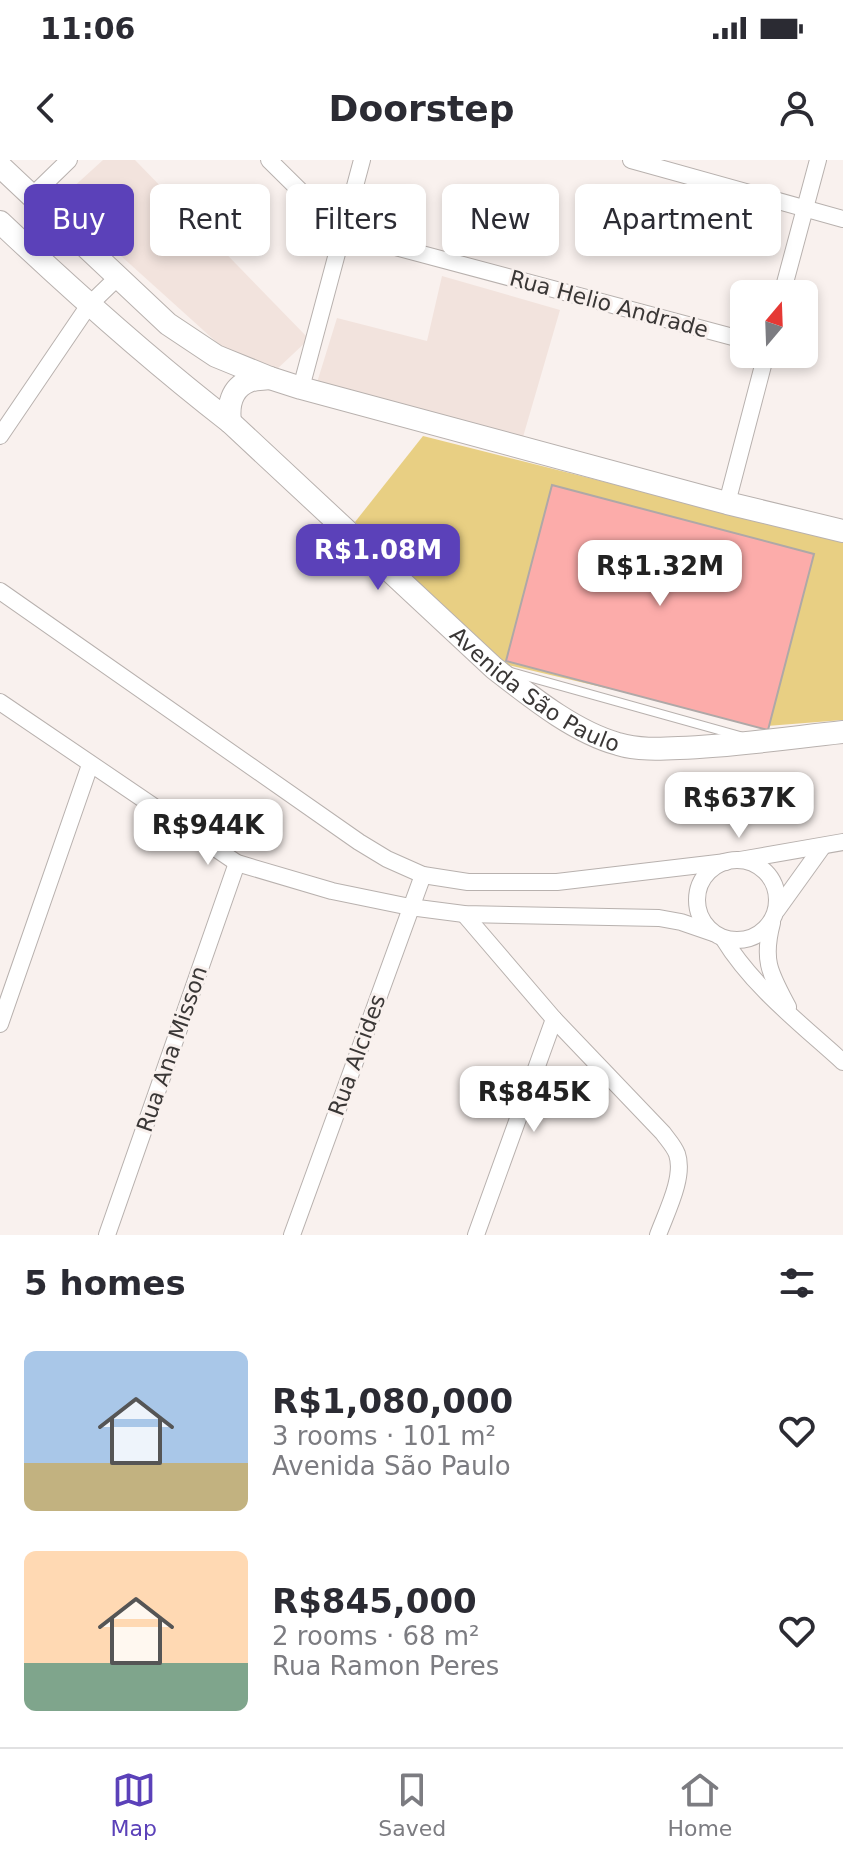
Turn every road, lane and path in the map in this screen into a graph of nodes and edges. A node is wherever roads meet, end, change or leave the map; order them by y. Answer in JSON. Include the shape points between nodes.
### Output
{"nodes":[{"id":1,"x":69,"y":160,"type":"edge"},
{"id":2,"x":269,"y":160,"type":"edge"},
{"id":3,"x":362,"y":160,"type":"edge"},
{"id":4,"x":631,"y":160,"type":"edge"},
{"id":5,"x":818,"y":160,"type":"edge"},
{"id":6,"x":664,"y":164,"type":"edge"},
{"id":7,"x":0,"y":166,"type":"edge"},
{"id":8,"x":44,"y":184,"type":"edge"},
{"id":9,"x":293,"y":184,"type":"edge"},
{"id":10,"x":356,"y":184,"type":"edge"},
{"id":11,"x":24,"y":188,"type":"edge"},
{"id":12,"x":805,"y":209,"type":"junction"},
{"id":13,"x":843,"y":219,"type":"edge"},
{"id":14,"x":0,"y":222,"type":"edge"},
{"id":15,"x":426,"y":255,"type":"edge"},
{"id":16,"x":94,"y":256,"type":"edge"},
{"id":17,"x":337,"y":256,"type":"edge"},
{"id":18,"x":117,"y":278,"type":"junction"},
{"id":19,"x":786,"y":280,"type":"edge"},
{"id":20,"x":89,"y":305,"type":"junction"},
{"id":21,"x":730,"y":336,"type":"edge"},
{"id":22,"x":762,"y":368,"type":"edge"},
{"id":23,"x":270,"y":378,"type":"junction"},
{"id":24,"x":301,"y":388,"type":"junction"},
{"id":25,"x":230,"y":422,"type":"junction"},
{"id":26,"x":0,"y":436,"type":"edge"},
{"id":27,"x":727,"y":503,"type":"junction"},
{"id":28,"x":843,"y":531,"type":"edge"},
{"id":29,"x":0,"y":591,"type":"edge"},
{"id":30,"x":494,"y":668,"type":"junction"},
{"id":31,"x":0,"y":702,"type":"edge"},
{"id":32,"x":843,"y":732,"type":"edge"},
{"id":33,"x":763,"y":742,"type":"junction"},
{"id":34,"x":90,"y":765,"type":"junction"},
{"id":35,"x":843,"y":842,"type":"edge"},
{"id":36,"x":823,"y":846,"type":"junction"},
{"id":37,"x":732,"y":861,"type":"junction"},
{"id":38,"x":237,"y":863,"type":"junction"},
{"id":39,"x":423,"y":875,"type":"junction"},
{"id":40,"x":410,"y":907,"type":"junction"},
{"id":41,"x":776,"y":913,"type":"junction"},
{"id":42,"x":464,"y":914,"type":"junction"},
{"id":43,"x":718,"y":935,"type":"junction"},
{"id":44,"x":795,"y":1018,"type":"junction"},
{"id":45,"x":554,"y":1019,"type":"junction"},
{"id":46,"x":0,"y":1024,"type":"edge"},
{"id":47,"x":843,"y":1062,"type":"edge"},
{"id":48,"x":107,"y":1235,"type":"edge"},
{"id":49,"x":292,"y":1235,"type":"edge"},
{"id":50,"x":476,"y":1235,"type":"edge"},
{"id":51,"x":658,"y":1235,"type":"edge"}],
"edges":[{"from":1,"to":8,"type":"street"},
{"from":2,"to":9,"type":"street","name":"Rua Helio Andrade"},
{"from":3,"to":10,"type":"street"},
{"from":4,"to":6,"type":"street"},
{"from":5,"to":12,"type":"street"},
{"from":6,"to":12,"type":"street"},
{"from":7,"to":11,"type":"main road"},
{"from":12,"to":13,"type":"street"},
{"from":12,"to":19,"type":"street"},
{"from":14,"to":20,"type":"main road","name":"Avenida São Paulo"},
{"from":15,"to":21,"type":"street","name":"Rua Helio Andrade"},
{"from":16,"to":18,"type":"main road"},
{"from":17,"to":24,"type":"street"},
{"from":18,"to":20,"type":"street"},
{"from":18,"to":23,"type":"main road","via":[[200,347]]},
{"from":20,"to":25,"type":"main road","name":"Avenida São Paulo"},
{"from":20,"to":26,"type":"street"},
{"from":22,"to":27,"type":"street"},
{"from":23,"to":24,"type":"main road"},
{"from":23,"to":25,"type":"main road","via":[[249,381],[235,391],[229,401]]},
{"from":24,"to":27,"type":"main road"},
{"from":25,"to":30,"type":"main road","name":"Avenida São Paulo"},
{"from":27,"to":28,"type":"main road"},
{"from":29,"to":39,"type":"street","via":[[359,842]]},
{"from":30,"to":33,"type":"lane"},
{"from":30,"to":33,"type":"main road","name":"Avenida São Paulo","via":[[565,719],[622,745],[659,749]]},
{"from":31,"to":34,"type":"street"},
{"from":32,"to":33,"type":"main road","name":"Avenida São Paulo"},
{"from":34,"to":38,"type":"street"},
{"from":34,"to":46,"type":"street"},
{"from":35,"to":36,"type":"street"},
{"from":36,"to":37,"type":"street"},
{"from":36,"to":41,"type":"street"},
{"from":37,"to":39,"type":"street","via":[[557,882],[468,882]]},
{"from":37,"to":41,"type":"street","via":[[751,863],[771,879]]},
{"from":37,"to":43,"type":"street","via":[[714,867],[699,887],[698,912]]},
{"from":38,"to":40,"type":"street"},
{"from":38,"to":48,"type":"street","name":"Rua Ana Misson"},
{"from":39,"to":40,"type":"street","name":"Rua Alcides"},
{"from":40,"to":42,"type":"street"},
{"from":40,"to":49,"type":"street","name":"Rua Alcides"},
{"from":41,"to":43,"type":"street","via":[[768,926],[748,939]]},
{"from":41,"to":44,"type":"street","via":[[766,953],[773,979]]},
{"from":42,"to":43,"type":"street","via":[[659,918]]},
{"from":42,"to":45,"type":"street"},
{"from":43,"to":44,"type":"street","via":[[765,993]]},
{"from":44,"to":47,"type":"street"},
{"from":45,"to":50,"type":"street"},
{"from":45,"to":51,"type":"street","via":[[663,1133],[678,1157],[680,1173]]}]}
